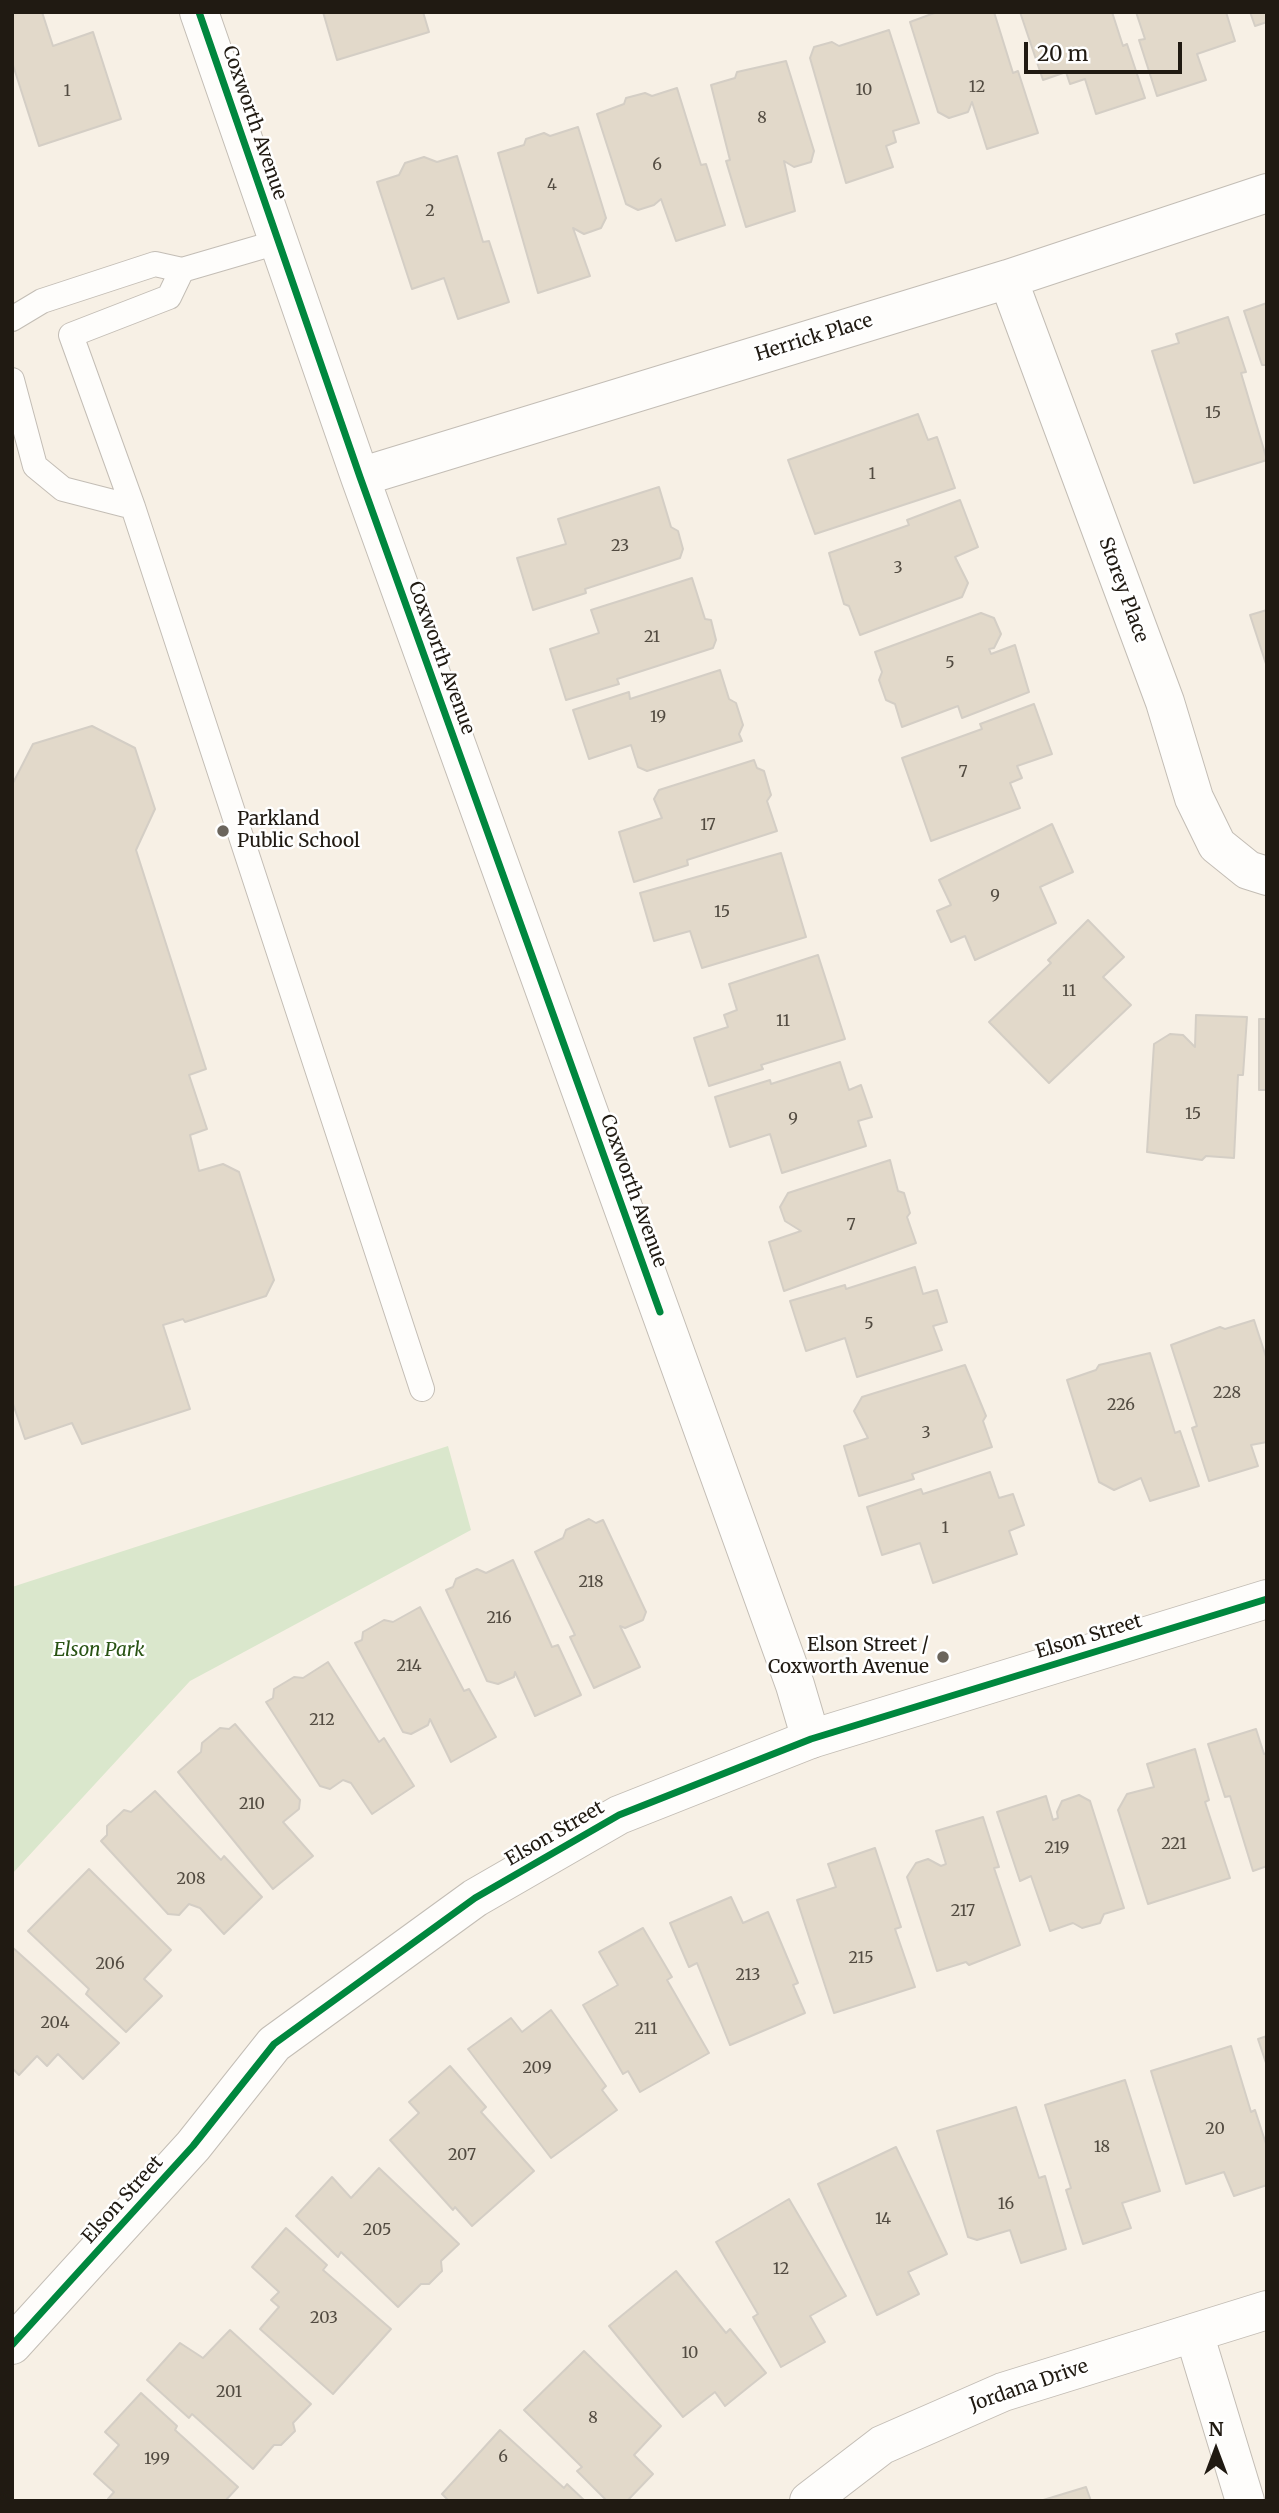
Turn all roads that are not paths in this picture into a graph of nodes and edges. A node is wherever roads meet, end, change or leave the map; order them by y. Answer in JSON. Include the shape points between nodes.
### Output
{"nodes":[{"id":1,"x":199,"y":12,"type":"edge"},
{"id":2,"x":1267,"y":193,"type":"edge"},
{"id":3,"x":278,"y":242,"type":"junction"},
{"id":4,"x":182,"y":270,"type":"junction"},
{"id":5,"x":1008,"y":279,"type":"junction"},
{"id":6,"x":12,"y":319,"type":"edge"},
{"id":7,"x":12,"y":380,"type":"edge"},
{"id":8,"x":360,"y":477,"type":"junction"},
{"id":9,"x":133,"y":507,"type":"junction"},
{"id":10,"x":1267,"y":876,"type":"edge"},
{"id":11,"x":422,"y":1389,"type":"dead end"},
{"id":12,"x":1267,"y":1599,"type":"edge"},
{"id":13,"x":811,"y":1739,"type":"junction"},
{"id":14,"x":1267,"y":2309,"type":"edge"},
{"id":15,"x":1194,"y":2333,"type":"junction"},
{"id":16,"x":12,"y":2345,"type":"edge"},
{"id":17,"x":809,"y":2501,"type":"edge"},
{"id":18,"x":1245,"y":2501,"type":"edge"}],
"edges":[{"from":1,"to":3,"type":"street","name":"Coxworth Avenue"},
{"from":2,"to":5,"type":"street","name":"Herrick Place"},
{"from":3,"to":4,"type":"lane"},
{"from":3,"to":8,"type":"street","name":"Coxworth Avenue"},
{"from":4,"to":6,"type":"lane","via":[[155,264],[42,301]]},
{"from":4,"to":9,"type":"lane","via":[[169,297],[71,335]]},
{"from":5,"to":8,"type":"street","name":"Herrick Place"},
{"from":5,"to":10,"type":"street","name":"Storey Place","via":[[1165,702],[1194,798],[1217,845],[1248,870]]},
{"from":7,"to":9,"type":"lane","via":[[35,466],[63,489]]},
{"from":8,"to":13,"type":"street","name":"Coxworth Avenue"},
{"from":9,"to":11,"type":"lane"},
{"from":12,"to":13,"type":"street","name":"Elson Street"},
{"from":13,"to":16,"type":"street","name":"Elson Street","via":[[607,1821],[475,1898],[274,2044],[193,2146]]},
{"from":14,"to":15,"type":"street","name":"Jordana Drive"},
{"from":15,"to":17,"type":"street","name":"Jordana Drive","via":[[1003,2392],[943,2418],[883,2445]]},
{"from":15,"to":18,"type":"street"}]}
